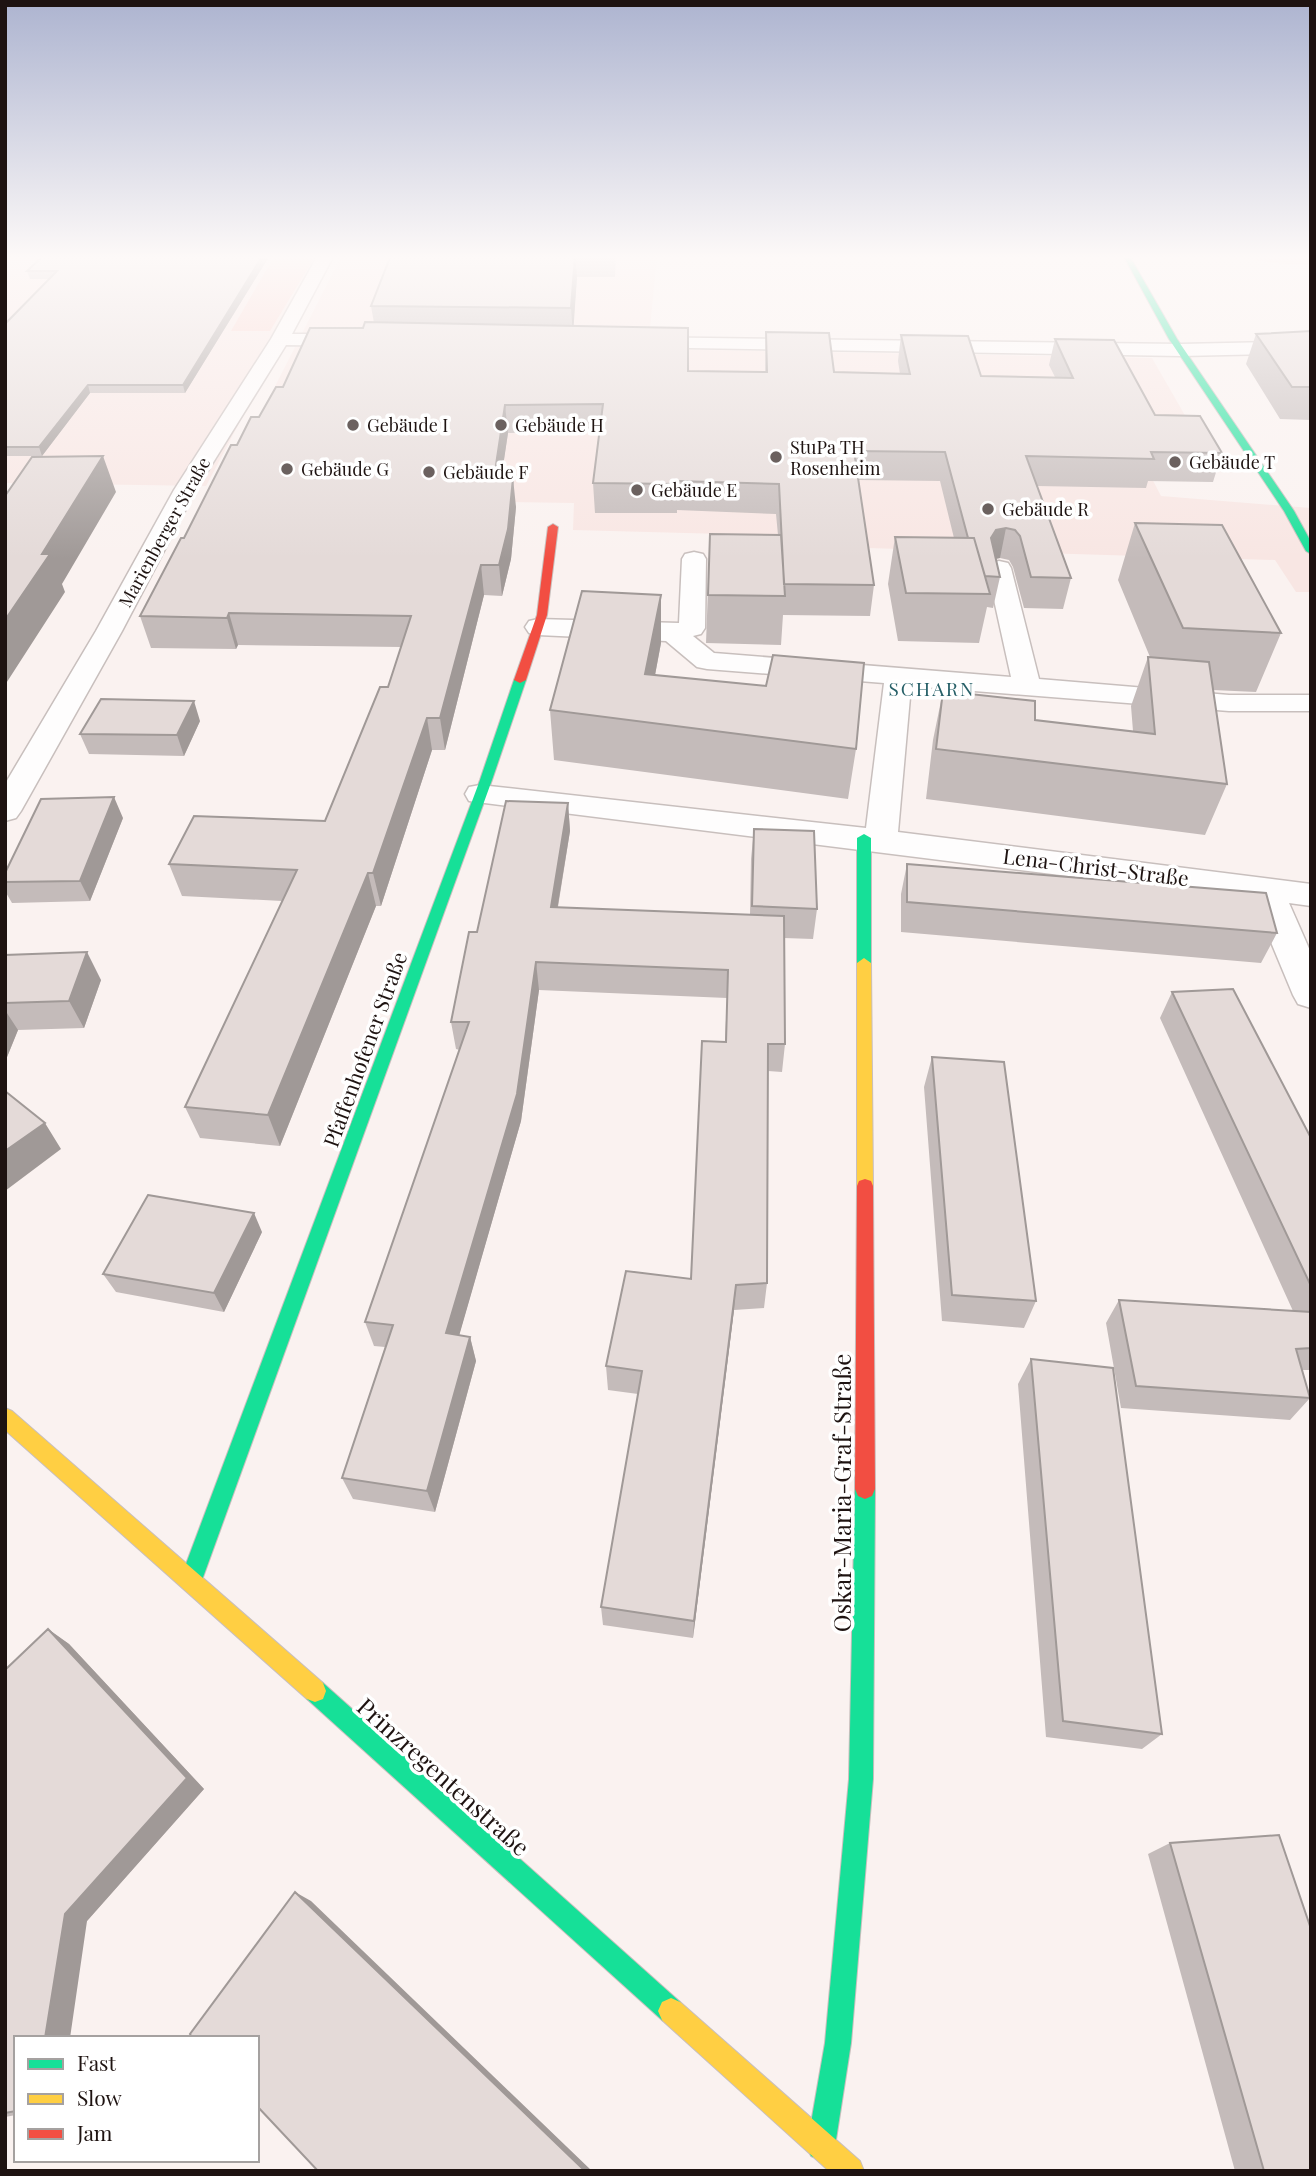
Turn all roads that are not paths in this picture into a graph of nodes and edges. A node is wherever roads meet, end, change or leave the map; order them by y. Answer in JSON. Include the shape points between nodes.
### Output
{"nodes":[{"id":1,"x":269,"y":357,"type":"edge"},
{"id":2,"x":1185,"y":357,"type":"edge"},
{"id":3,"x":553,"y":527,"type":"dead end"},
{"id":4,"x":1311,"y":551,"type":"edge"},
{"id":5,"x":694,"y":559,"type":"dead end"},
{"id":6,"x":999,"y":568,"type":"edge"},
{"id":7,"x":538,"y":627,"type":"junction"},
{"id":8,"x":673,"y":633,"type":"junction"},
{"id":9,"x":898,"y":677,"type":"junction"},
{"id":10,"x":1027,"y":687,"type":"junction"},
{"id":11,"x":1311,"y":703,"type":"edge"},
{"id":12,"x":480,"y":794,"type":"junction"},
{"id":13,"x":5,"y":811,"type":"edge"},
{"id":14,"x":873,"y":839,"type":"junction"},
{"id":15,"x":1265,"y":887,"type":"junction"},
{"id":16,"x":1311,"y":895,"type":"edge"},
{"id":17,"x":1311,"y":995,"type":"edge"},
{"id":18,"x":5,"y":1417,"type":"edge"},
{"id":19,"x":191,"y":1580,"type":"junction"},
{"id":20,"x":821,"y":2146,"type":"junction"},
{"id":21,"x":850,"y":2171,"type":"edge"}],
"edges":[{"from":1,"to":13,"type":"street","name":"Marienberger Straße","via":[[185,491]]},
{"from":2,"to":4,"type":"street"},
{"from":3,"to":7,"type":"street","name":"Pfaffenhofener Straße"},
{"from":5,"to":8,"type":"street","via":[[692,628]]},
{"from":6,"to":10,"type":"street"},
{"from":7,"to":8,"type":"street"},
{"from":7,"to":12,"type":"street","name":"Pfaffenhofener Straße"},
{"from":8,"to":9,"type":"street","via":[[707,661]]},
{"from":9,"to":10,"type":"street"},
{"from":9,"to":14,"type":"street"},
{"from":10,"to":11,"type":"street","via":[[1233,713]]},
{"from":12,"to":14,"type":"street","name":"Lena-Christ-Straße"},
{"from":12,"to":19,"type":"street","name":"Pfaffenhofener Straße"},
{"from":14,"to":15,"type":"street","name":"Lena-Christ-Straße"},
{"from":14,"to":20,"type":"street","name":"Oskar-Maria-Graf-Straße","via":[[861,1779],[838,2043]]},
{"from":15,"to":16,"type":"street","name":"Lena-Christ-Straße"},
{"from":15,"to":17,"type":"street"},
{"from":18,"to":19,"type":"street","name":"Prinzregentenstraße"},
{"from":19,"to":20,"type":"street","name":"Prinzregentenstraße"},
{"from":20,"to":21,"type":"street","name":"Prinzregentenstraße"}]}
